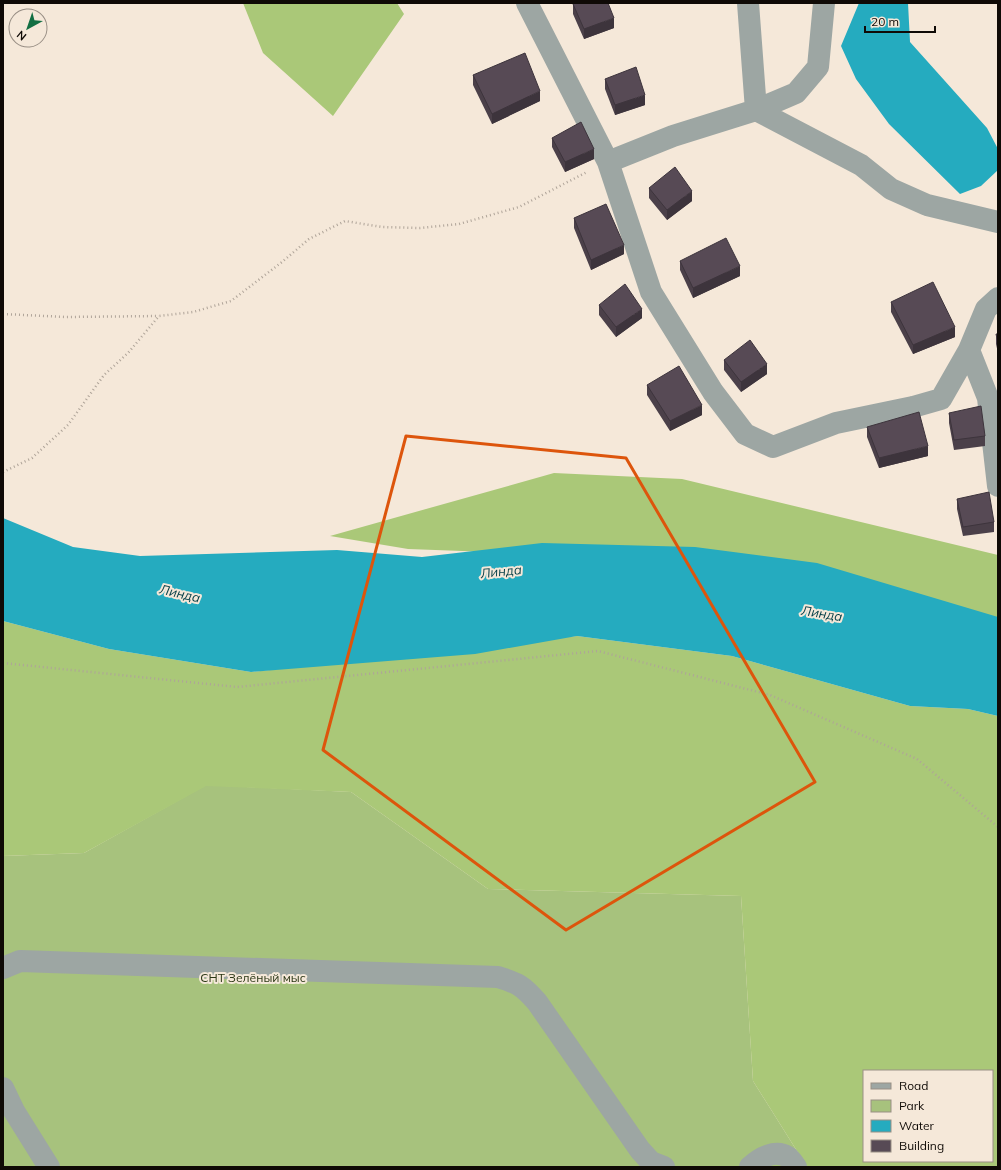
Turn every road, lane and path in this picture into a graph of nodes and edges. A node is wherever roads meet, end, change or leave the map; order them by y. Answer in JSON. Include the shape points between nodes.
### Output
{"nodes":[{"id":1,"x":527,"y":3,"type":"edge"},
{"id":2,"x":748,"y":3,"type":"edge"},
{"id":3,"x":824,"y":3,"type":"edge"},
{"id":4,"x":756,"y":110,"type":"junction"},
{"id":5,"x":608,"y":162,"type":"junction"},
{"id":6,"x":998,"y":222,"type":"edge"},
{"id":7,"x":998,"y":298,"type":"edge"},
{"id":8,"x":3,"y":314,"type":"edge"},
{"id":9,"x":159,"y":316,"type":"junction"},
{"id":10,"x":969,"y":350,"type":"junction"},
{"id":11,"x":3,"y":472,"type":"edge"},
{"id":12,"x":998,"y":486,"type":"edge"},
{"id":13,"x":3,"y":663,"type":"edge"},
{"id":14,"x":998,"y":827,"type":"edge"},
{"id":15,"x":3,"y":968,"type":"edge"},
{"id":16,"x":3,"y":1088,"type":"edge"},
{"id":17,"x":49,"y":1167,"type":"edge"},
{"id":18,"x":664,"y":1167,"type":"edge"},
{"id":19,"x":750,"y":1167,"type":"edge"},
{"id":20,"x":796,"y":1167,"type":"edge"}],
"edges":[{"from":1,"to":5,"type":"street"},
{"from":2,"to":4,"type":"street"},
{"from":3,"to":4,"type":"street","via":[[818,67],[796,93]]},
{"from":4,"to":5,"type":"street","via":[[673,136]]},
{"from":4,"to":6,"type":"street","via":[[861,165],[890,189],[927,205]]},
{"from":5,"to":9,"type":"path","via":[[519,207],[459,224],[420,228],[382,227],[345,221],[309,238],[231,301],[193,312]]},
{"from":5,"to":10,"type":"street","via":[[650,292],[713,392],[745,434],[773,447],[836,423],[941,399]]},
{"from":7,"to":10,"type":"street","via":[[986,309]]},
{"from":8,"to":9,"type":"path","via":[[66,317]]},
{"from":9,"to":11,"type":"path","via":[[128,353],[104,375],[68,425],[32,458]]},
{"from":10,"to":12,"type":"street","via":[[988,398]]},
{"from":13,"to":14,"type":"path","via":[[237,687],[598,651],[770,695],[917,759]]},
{"from":15,"to":18,"type":"street","via":[[20,961],[498,977],[515,982],[526,988],[537,1002],[640,1150],[651,1162]]},
{"from":16,"to":17,"type":"street","via":[[14,1111]]},
{"from":19,"to":20,"type":"street","via":[[769,1154],[778,1154],[787,1157]]}]}
